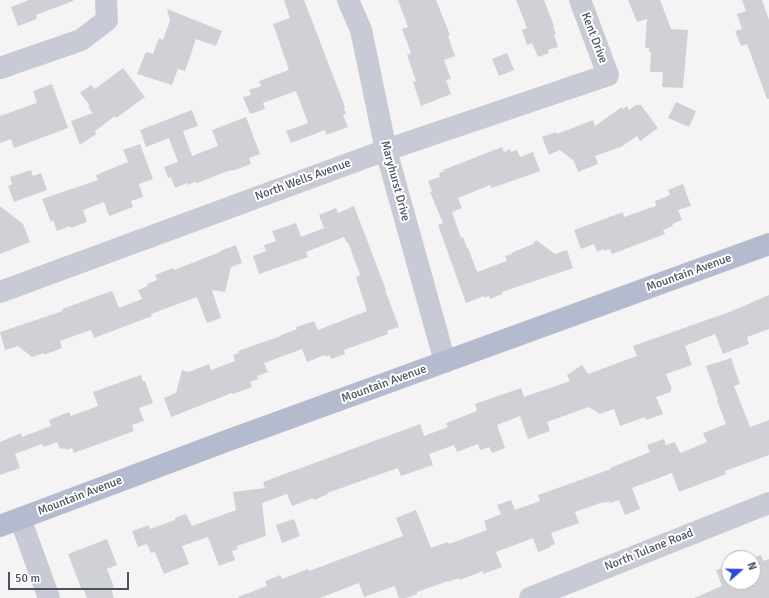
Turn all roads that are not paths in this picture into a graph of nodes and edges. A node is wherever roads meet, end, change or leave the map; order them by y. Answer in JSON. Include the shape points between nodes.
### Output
{"nodes":[{"id":1,"x":348,"y":0,"type":"edge"},
{"id":2,"x":580,"y":0,"type":"edge"},
{"id":3,"x":107,"y":10,"type":"edge"},
{"id":4,"x":0,"y":68,"type":"edge"},
{"id":5,"x":608,"y":75,"type":"joint"},
{"id":6,"x":386,"y":150,"type":"junction"},
{"id":7,"x":769,"y":244,"type":"edge"},
{"id":8,"x":0,"y":292,"type":"edge"},
{"id":9,"x":445,"y":362,"type":"junction"},
{"id":10,"x":769,"y":503,"type":"edge"},
{"id":11,"x":20,"y":518,"type":"junction"},
{"id":12,"x":0,"y":526,"type":"edge"},
{"id":13,"x":49,"y":598,"type":"edge"},
{"id":14,"x":530,"y":598,"type":"edge"}],
"edges":[{"from":1,"to":6,"type":"street","name":"Maryhurst Drive","via":[[362,30]]},
{"from":2,"to":5,"type":"street","name":"Kent Drive"},
{"from":3,"to":4,"type":"street","via":[[81,40]]},
{"from":5,"to":6,"type":"street","name":"North Wells Avenue"},
{"from":6,"to":8,"type":"street","name":"North Wells Avenue"},
{"from":6,"to":9,"type":"street","name":"Maryhurst Drive"},
{"from":7,"to":9,"type":"main road","name":"Mountain Avenue"},
{"from":9,"to":11,"type":"main road","name":"Mountain Avenue"},
{"from":10,"to":14,"type":"street","name":"North Tulane Road"},
{"from":11,"to":12,"type":"main road","name":"Mountain Avenue"},
{"from":11,"to":13,"type":"street"}]}
